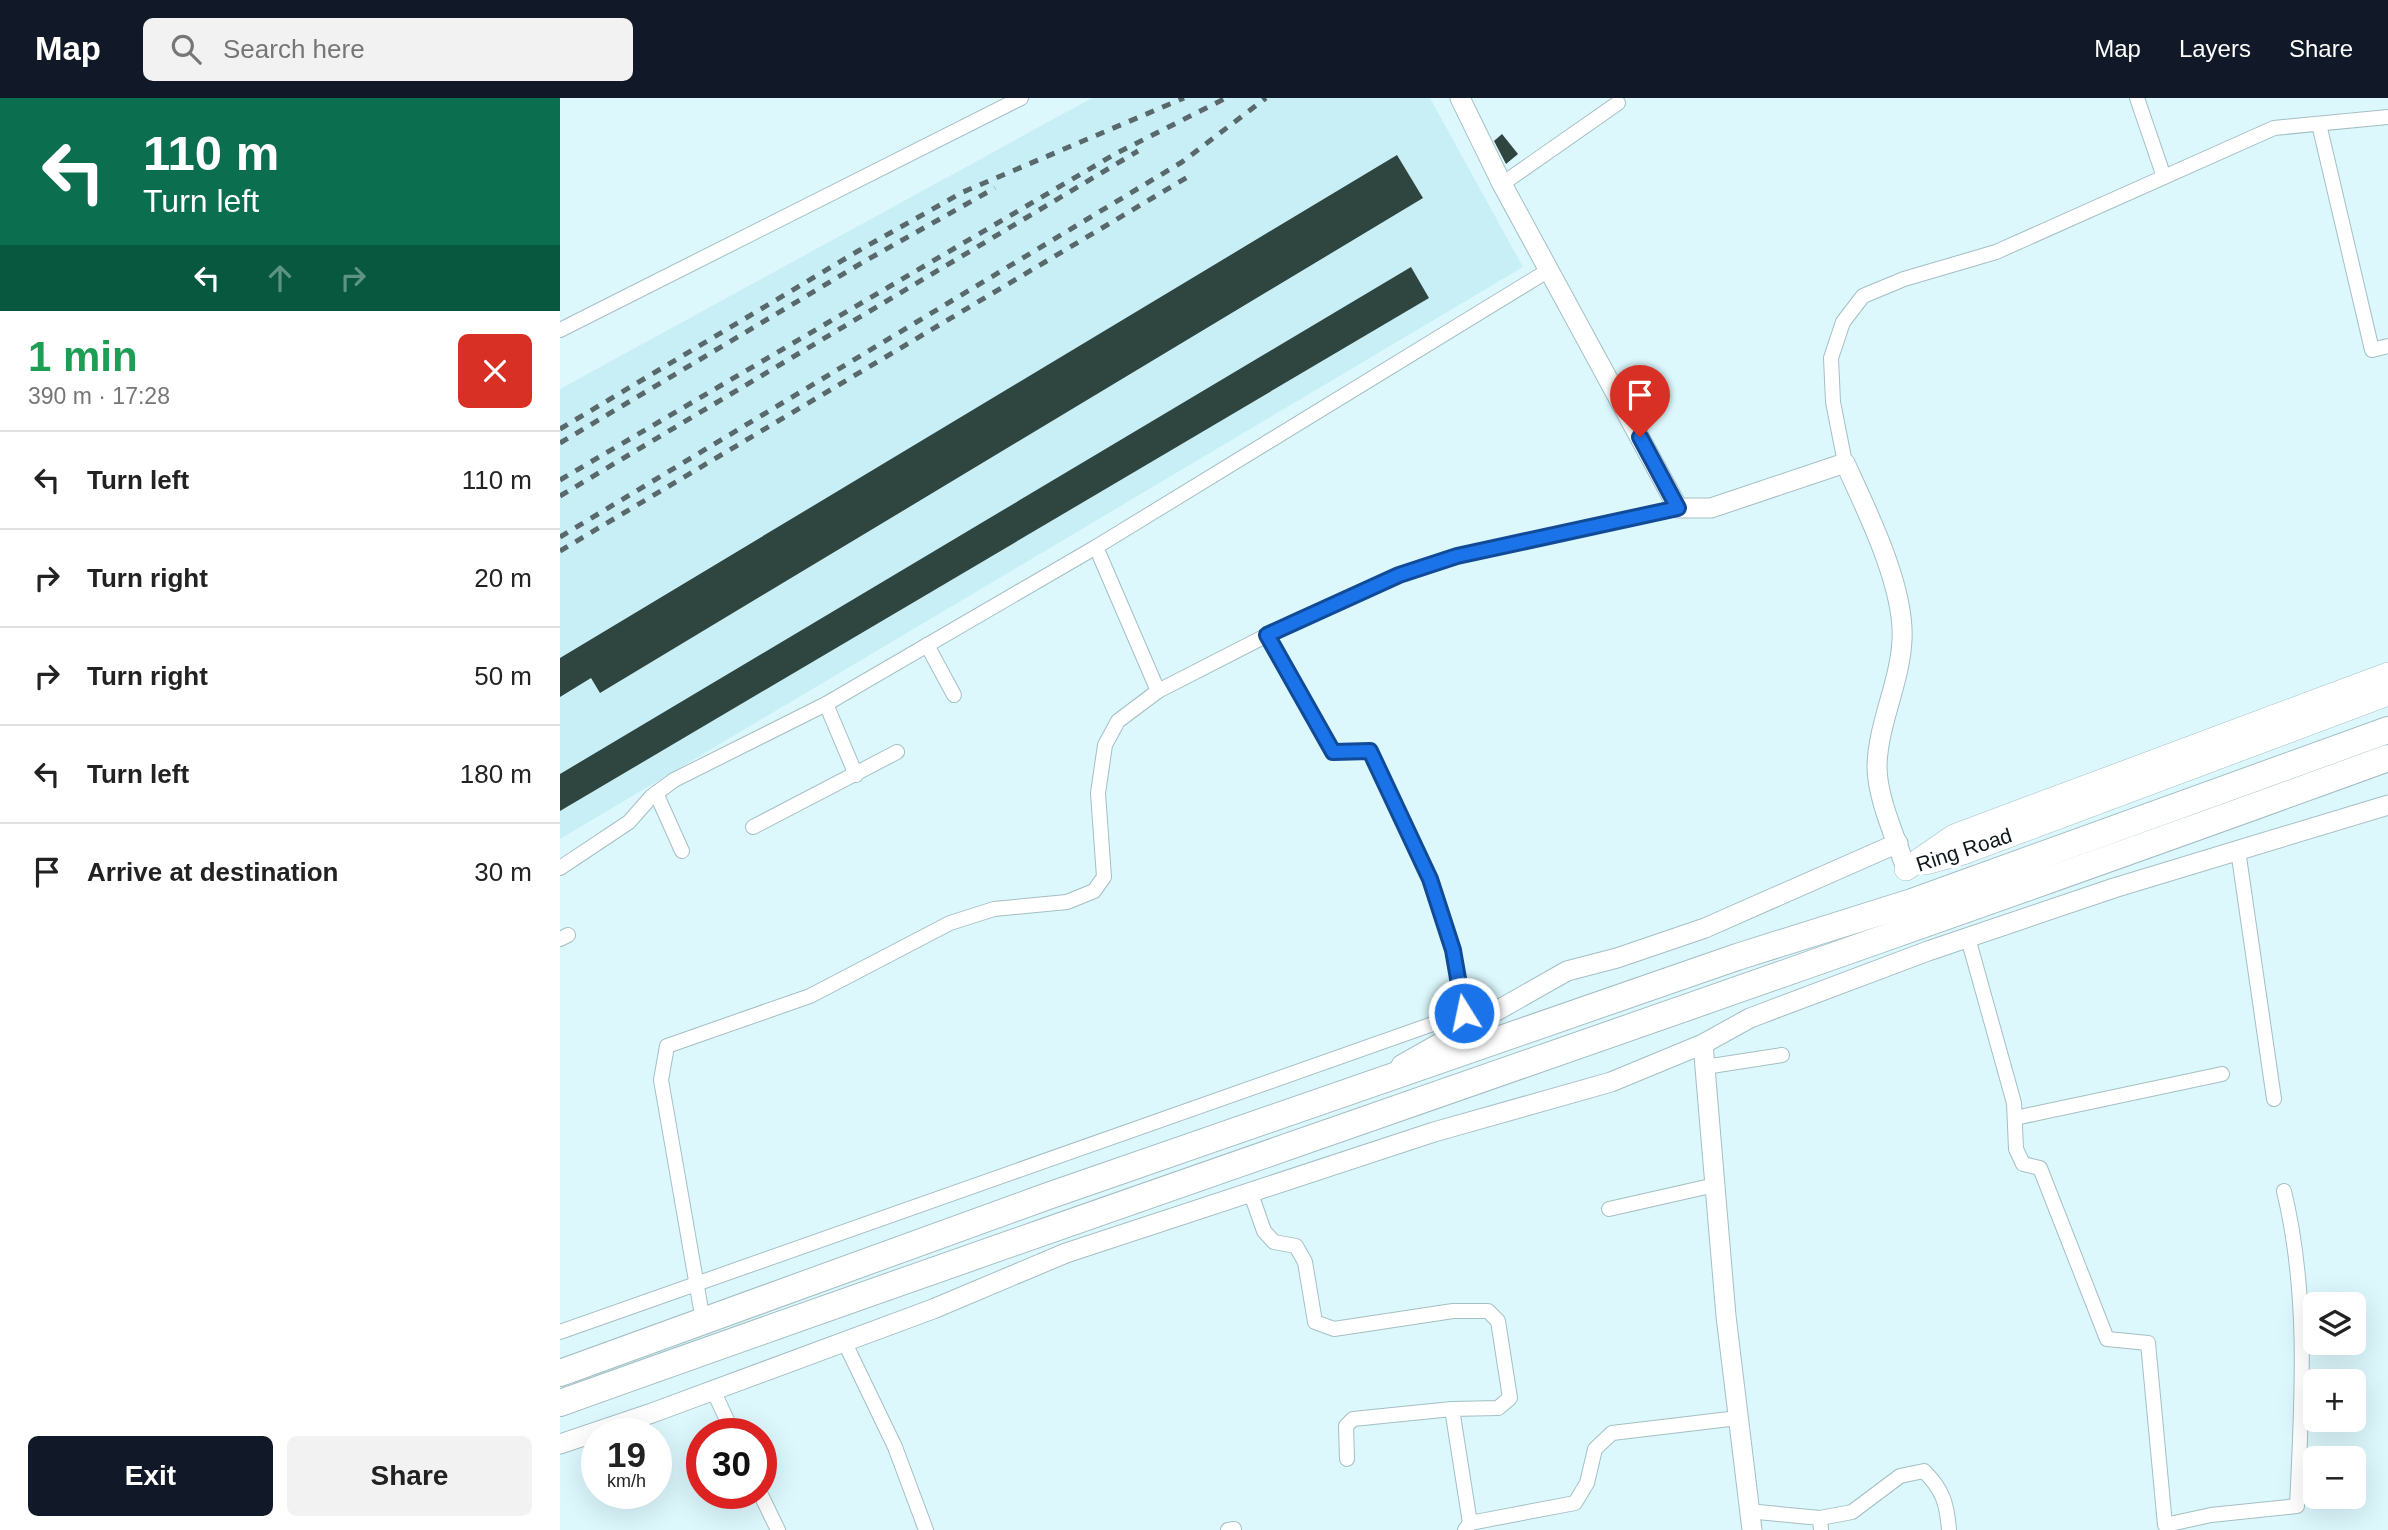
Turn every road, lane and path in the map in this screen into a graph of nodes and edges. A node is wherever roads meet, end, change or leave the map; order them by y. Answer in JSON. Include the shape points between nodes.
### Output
{"nodes":[{"id":1,"x":1021,"y":98,"type":"edge"},
{"id":2,"x":1460,"y":98,"type":"edge"},
{"id":3,"x":2137,"y":98,"type":"edge"},
{"id":4,"x":1618,"y":103,"type":"dead end"},
{"id":5,"x":2388,"y":117,"type":"edge"},
{"id":6,"x":2319,"y":124,"type":"junction"},
{"id":7,"x":2164,"y":177,"type":"junction"},
{"id":8,"x":1502,"y":184,"type":"junction"},
{"id":9,"x":1549,"y":270,"type":"junction"},
{"id":10,"x":560,"y":330,"type":"edge"},
{"id":11,"x":2388,"y":346,"type":"edge"},
{"id":12,"x":1845,"y":463,"type":"junction"},
{"id":13,"x":1678,"y":508,"type":"junction"},
{"id":14,"x":1096,"y":547,"type":"junction"},
{"id":15,"x":1267,"y":635,"type":"junction"},
{"id":16,"x":927,"y":645,"type":"junction"},
{"id":17,"x":2388,"y":674,"type":"edge"},
{"id":18,"x":1158,"y":691,"type":"junction"},
{"id":19,"x":2388,"y":694,"type":"edge"},
{"id":20,"x":954,"y":695,"type":"dead end"},
{"id":21,"x":826,"y":704,"type":"junction"},
{"id":22,"x":2388,"y":730,"type":"edge"},
{"id":23,"x":897,"y":752,"type":"dead end"},
{"id":24,"x":2388,"y":758,"type":"edge"},
{"id":25,"x":856,"y":775,"type":"junction"},
{"id":26,"x":656,"y":793,"type":"junction"},
{"id":27,"x":2388,"y":805,"type":"edge"},
{"id":28,"x":753,"y":827,"type":"dead end"},
{"id":29,"x":1898,"y":843,"type":"junction"},
{"id":30,"x":2238,"y":850,"type":"junction"},
{"id":31,"x":682,"y":851,"type":"dead end"},
{"id":32,"x":560,"y":868,"type":"edge"},
{"id":33,"x":1906,"y":869,"type":"junction"},
{"id":34,"x":1912,"y":902,"type":"junction"},
{"id":35,"x":1968,"y":938,"type":"junction"},
{"id":36,"x":1491,"y":1012,"type":"junction"},
{"id":37,"x":1464,"y":1013,"type":"junction"},
{"id":38,"x":1703,"y":1044,"type":"junction"},
{"id":39,"x":1782,"y":1055,"type":"dead end"},
{"id":40,"x":1704,"y":1067,"type":"junction"},
{"id":41,"x":2222,"y":1074,"type":"dead end"},
{"id":42,"x":1370,"y":1084,"type":"junction"},
{"id":43,"x":2274,"y":1099,"type":"dead end"},
{"id":44,"x":2015,"y":1118,"type":"junction"},
{"id":45,"x":1715,"y":1185,"type":"junction"},
{"id":46,"x":1250,"y":1191,"type":"junction"},
{"id":47,"x":2284,"y":1191,"type":"dead end"},
{"id":48,"x":1609,"y":1209,"type":"dead end"},
{"id":49,"x":697,"y":1284,"type":"junction"},
{"id":50,"x":703,"y":1321,"type":"junction"},
{"id":51,"x":560,"y":1332,"type":"edge"},
{"id":52,"x":844,"y":1341,"type":"junction"},
{"id":53,"x":560,"y":1373,"type":"edge"},
{"id":54,"x":712,"y":1390,"type":"junction"},
{"id":55,"x":560,"y":1403,"type":"edge"},
{"id":56,"x":1451,"y":1409,"type":"junction"},
{"id":57,"x":726,"y":1418,"type":"edge"},
{"id":58,"x":1738,"y":1418,"type":"junction"},
{"id":59,"x":560,"y":1444,"type":"edge"},
{"id":60,"x":1348,"y":1459,"type":"dead end"},
{"id":61,"x":768,"y":1509,"type":"edge"},
{"id":62,"x":1750,"y":1521,"type":"edge"},
{"id":63,"x":2212,"y":1523,"type":"edge"},
{"id":64,"x":1821,"y":1524,"type":"edge"},
{"id":65,"x":1467,"y":1526,"type":"edge"},
{"id":66,"x":778,"y":1530,"type":"edge"},
{"id":67,"x":926,"y":1530,"type":"edge"},
{"id":68,"x":1949,"y":1530,"type":"edge"}],
"edges":[{"from":1,"to":10,"type":"street"},
{"from":2,"to":8,"type":"street"},
{"from":3,"to":7,"type":"street"},
{"from":4,"to":8,"type":"street"},
{"from":5,"to":6,"type":"street"},
{"from":6,"to":7,"type":"street","via":[[2274,128]]},
{"from":6,"to":11,"type":"street","via":[[2372,350]]},
{"from":7,"to":12,"type":"street","via":[[1996,251],[1863,296],[1843,322],[1831,358],[1833,402]]},
{"from":8,"to":9,"type":"street"},
{"from":9,"to":13,"type":"street"},
{"from":9,"to":14,"type":"street"},
{"from":12,"to":13,"type":"street","via":[[1712,508]]},
{"from":12,"to":29,"type":"street","via":[[1873,524],[1899,604],[1902,640],[1877,769]]},
{"from":13,"to":15,"type":"street","via":[[1457,556],[1399,575]]},
{"from":14,"to":16,"type":"street"},
{"from":14,"to":18,"type":"street"},
{"from":15,"to":18,"type":"street"},
{"from":15,"to":37,"type":"street","via":[[1333,752],[1370,751],[1430,879],[1453,950]]},
{"from":16,"to":20,"type":"street"},
{"from":16,"to":21,"type":"street"},
{"from":17,"to":33,"type":"main road","name":"Ring Road","via":[[1954,836]]},
{"from":18,"to":49,"type":"street","via":[[1118,721],[1105,745],[1098,793],[1104,877],[1094,891],[1067,902],[994,909],[950,923],[810,996],[667,1046],[661,1080]]},
{"from":19,"to":33,"type":"main road","name":"Ring Road","via":[[1963,853]]},
{"from":21,"to":25,"type":"street"},
{"from":21,"to":26,"type":"street"},
{"from":22,"to":34,"type":"highway"},
{"from":23,"to":25,"type":"street"},
{"from":24,"to":55,"type":"highway","via":[[2039,885]]},
{"from":25,"to":28,"type":"street"},
{"from":26,"to":31,"type":"street"},
{"from":26,"to":32,"type":"street","via":[[629,822]]},
{"from":27,"to":30,"type":"street"},
{"from":29,"to":33,"type":"street"},
{"from":29,"to":36,"type":"street","via":[[1705,928],[1567,971]]},
{"from":30,"to":35,"type":"street"},
{"from":30,"to":43,"type":"street"},
{"from":33,"to":34,"type":"main road"},
{"from":34,"to":42,"type":"highway","via":[[1737,957]]},
{"from":35,"to":38,"type":"street","via":[[1825,988],[1750,1018]]},
{"from":35,"to":44,"type":"street"},
{"from":36,"to":37,"type":"street"},
{"from":36,"to":42,"type":"street"},
{"from":37,"to":49,"type":"street"},
{"from":38,"to":40,"type":"street"},
{"from":38,"to":46,"type":"street","via":[[1611,1082]]},
{"from":39,"to":40,"type":"street"},
{"from":40,"to":45,"type":"street"},
{"from":41,"to":44,"type":"street"},
{"from":42,"to":50,"type":"highway"},
{"from":44,"to":63,"type":"street","via":[[2016,1149],[2023,1164],[2040,1168],[2107,1339],[2148,1343],[2165,1525]]},
{"from":45,"to":48,"type":"street"},
{"from":45,"to":58,"type":"street"},
{"from":46,"to":52,"type":"street","via":[[1066,1253]]},
{"from":46,"to":56,"type":"street","via":[[1264,1231],[1274,1242],[1297,1246],[1305,1262],[1315,1321],[1334,1329],[1453,1311],[1488,1311],[1498,1321],[1510,1398],[1498,1408]]},
{"from":47,"to":63,"type":"street","via":[[2295,1238],[2304,1363],[2297,1506]]},
{"from":49,"to":50,"type":"street"},
{"from":49,"to":51,"type":"street"},
{"from":50,"to":53,"type":"highway"},
{"from":52,"to":54,"type":"street"},
{"from":52,"to":67,"type":"street","via":[[895,1447]]},
{"from":54,"to":57,"type":"street"},
{"from":54,"to":59,"type":"street"},
{"from":56,"to":60,"type":"street","via":[[1353,1419],[1346,1426]]},
{"from":56,"to":65,"type":"street"},
{"from":58,"to":62,"type":"street"},
{"from":58,"to":65,"type":"street","via":[[1612,1433],[1595,1449],[1587,1483],[1575,1503]]},
{"from":61,"to":66,"type":"street"},
{"from":62,"to":64,"type":"street"},
{"from":64,"to":68,"type":"street","via":[[1852,1512],[1900,1476],[1924,1471],[1943,1493]]}]}
